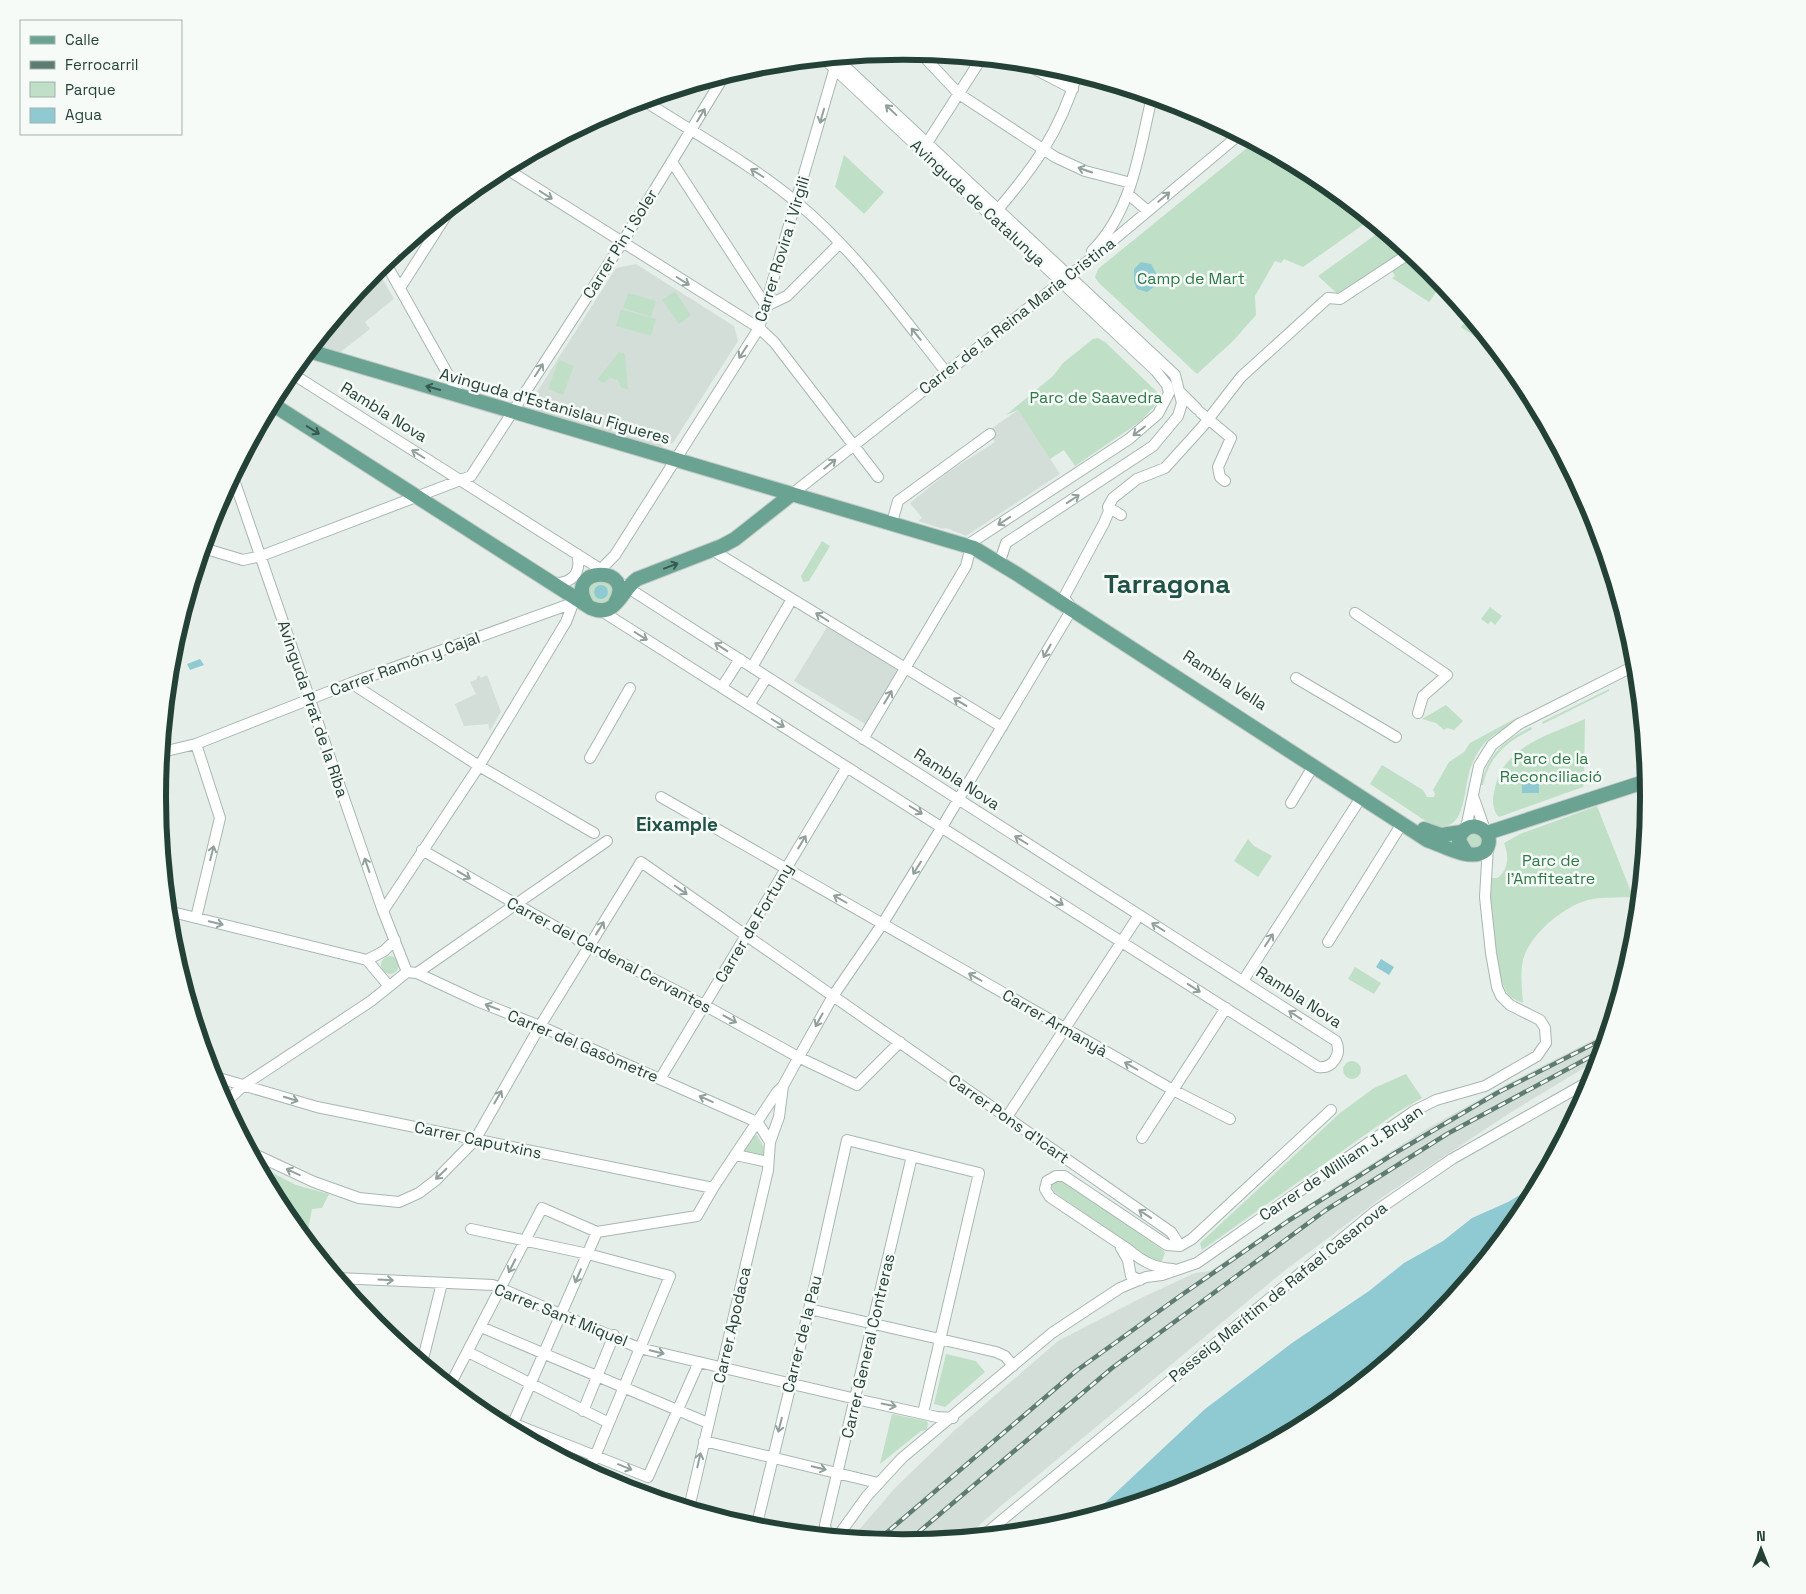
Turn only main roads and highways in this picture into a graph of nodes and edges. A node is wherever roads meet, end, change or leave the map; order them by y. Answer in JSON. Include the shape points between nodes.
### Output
{"nodes":[{"id":1,"x":314,"y":354,"type":"edge"},
{"id":2,"x":278,"y":408,"type":"edge"},
{"id":3,"x":792,"y":494,"type":"junction"},
{"id":4,"x":970,"y":545,"type":"junction"},
{"id":5,"x":986,"y":555,"type":"joint"},
{"id":6,"x":584,"y":600,"type":"junction"},
{"id":7,"x":614,"y":605,"type":"junction"},
{"id":8,"x":1072,"y":609,"type":"junction"},
{"id":9,"x":1639,"y":784,"type":"edge"},
{"id":10,"x":1464,"y":830,"type":"junction"},
{"id":11,"x":1487,"y":836,"type":"junction"},
{"id":12,"x":1467,"y":854,"type":"junction"}],
"edges":[{"from":3,"to":1,"type":"main road","name":"Avinguda d'Estanislau Figueres","one_way":true},
{"from":2,"to":6,"type":"main road","name":"Rambla Nova","one_way":true,"via":[[552,583]]},
{"from":3,"to":4,"type":"main road","name":"Avinguda d'Estanislau Figueres"},
{"from":3,"to":4,"type":"main road","name":"Avinguda d'Estanislau Figueres","via":[[812,496]]},
{"from":7,"to":3,"type":"main road","one_way":true,"via":[[637,579],[735,538]]},
{"from":4,"to":5,"type":"main road","name":"Avinguda d'Estanislau Figueres"},
{"from":4,"to":8,"type":"main road","via":[[1058,604]]},
{"from":4,"to":10,"type":"main road","name":"Rambla Vella","via":[[1002,552],[1064,597],[1427,831],[1440,835]]},
{"from":5,"to":8,"type":"main road","name":"Rambla Vella"},
{"from":6,"to":7,"type":"main road"},
{"from":6,"to":7,"type":"main road","via":[[588,579],[604,574],[616,582],[619,593]]},
{"from":8,"to":12,"type":"main road","name":"Rambla Vella","via":[[1428,840]]},
{"from":9,"to":11,"type":"main road"},
{"from":10,"to":11,"type":"main road","via":[[1476,826]]},
{"from":10,"to":12,"type":"main road","via":[[1459,841]]},
{"from":11,"to":12,"type":"main road","via":[[1482,854]]}]}
